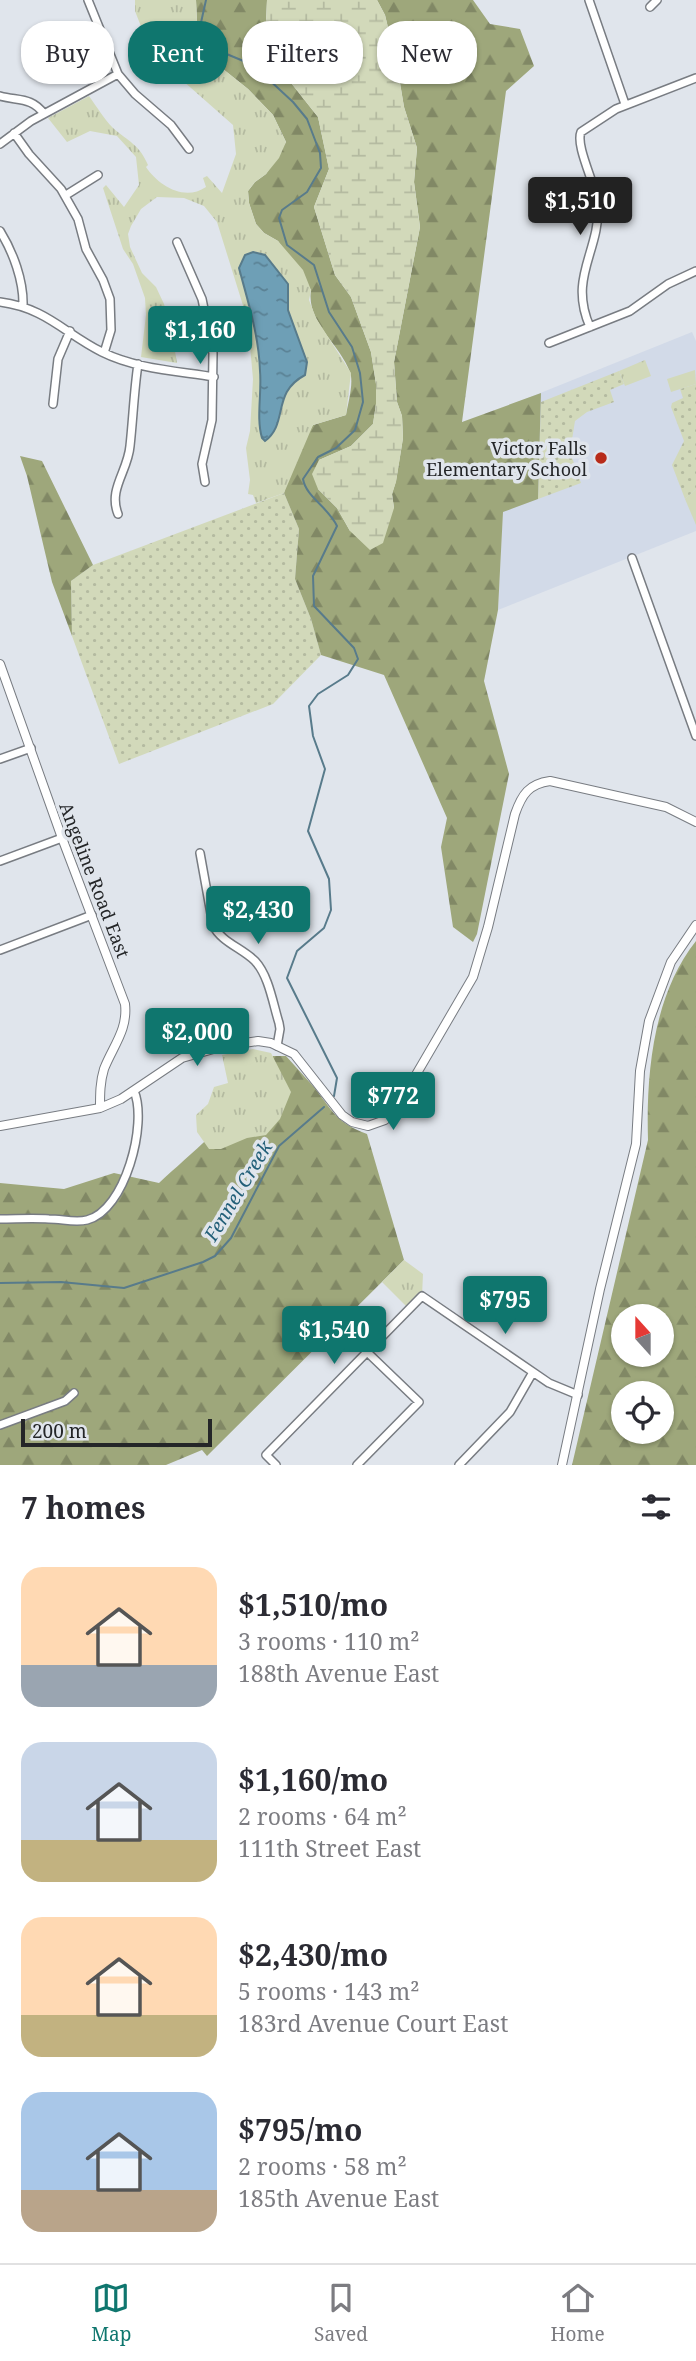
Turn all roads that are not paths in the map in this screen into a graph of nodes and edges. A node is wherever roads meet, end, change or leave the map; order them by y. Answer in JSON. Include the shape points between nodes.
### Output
{"nodes":[{"id":1,"x":88,"y":0,"type":"edge"},
{"id":2,"x":589,"y":0,"type":"edge"},
{"id":3,"x":657,"y":0,"type":"edge"},
{"id":4,"x":650,"y":7,"type":"dead end"},
{"id":5,"x":118,"y":74,"type":"junction"},
{"id":6,"x":696,"y":78,"type":"edge"},
{"id":7,"x":0,"y":96,"type":"edge"},
{"id":8,"x":625,"y":104,"type":"junction"},
{"id":9,"x":44,"y":114,"type":"junction"},
{"id":10,"x":13,"y":133,"type":"junction"},
{"id":11,"x":0,"y":144,"type":"edge"},
{"id":12,"x":189,"y":149,"type":"dead end"},
{"id":13,"x":98,"y":175,"type":"dead end"},
{"id":14,"x":66,"y":195,"type":"junction"},
{"id":15,"x":0,"y":231,"type":"edge"},
{"id":16,"x":177,"y":242,"type":"dead end"},
{"id":17,"x":696,"y":271,"type":"edge"},
{"id":18,"x":0,"y":302,"type":"edge"},
{"id":19,"x":23,"y":307,"type":"junction"},
{"id":20,"x":590,"y":327,"type":"junction"},
{"id":21,"x":70,"y":331,"type":"junction"},
{"id":22,"x":549,"y":343,"type":"dead end"},
{"id":23,"x":104,"y":353,"type":"junction"},
{"id":24,"x":138,"y":364,"type":"junction"},
{"id":25,"x":214,"y":377,"type":"junction"},
{"id":26,"x":53,"y":404,"type":"dead end"},
{"id":27,"x":205,"y":482,"type":"dead end"},
{"id":28,"x":118,"y":514,"type":"dead end"},
{"id":29,"x":632,"y":558,"type":"dead end"},
{"id":30,"x":0,"y":664,"type":"edge"},
{"id":31,"x":4,"y":689,"type":"edge"},
{"id":32,"x":696,"y":736,"type":"edge"},
{"id":33,"x":31,"y":748,"type":"junction"},
{"id":34,"x":0,"y":759,"type":"edge"},
{"id":35,"x":696,"y":822,"type":"edge"},
{"id":36,"x":62,"y":838,"type":"junction"},
{"id":37,"x":200,"y":853,"type":"dead end"},
{"id":38,"x":0,"y":861,"type":"edge"},
{"id":39,"x":92,"y":915,"type":"junction"},
{"id":40,"x":696,"y":925,"type":"edge"},
{"id":41,"x":0,"y":950,"type":"edge"},
{"id":42,"x":277,"y":1046,"type":"junction"},
{"id":43,"x":134,"y":1091,"type":"junction"},
{"id":44,"x":100,"y":1108,"type":"junction"},
{"id":45,"x":0,"y":1126,"type":"edge"},
{"id":46,"x":0,"y":1219,"type":"edge"},
{"id":47,"x":368,"y":1352,"type":"junction"},
{"id":48,"x":533,"y":1372,"type":"junction"},
{"id":49,"x":74,"y":1393,"type":"dead end"},
{"id":50,"x":579,"y":1395,"type":"junction"},
{"id":51,"x":0,"y":1425,"type":"edge"},
{"id":52,"x":276,"y":1465,"type":"edge"},
{"id":53,"x":357,"y":1465,"type":"edge"},
{"id":54,"x":459,"y":1465,"type":"edge"},
{"id":55,"x":562,"y":1465,"type":"edge"}],
"edges":[{"from":1,"to":5,"type":"street"},
{"from":2,"to":8,"type":"street"},
{"from":3,"to":4,"type":"street"},
{"from":5,"to":9,"type":"street"},
{"from":5,"to":12,"type":"street"},
{"from":6,"to":8,"type":"street"},
{"from":7,"to":9,"type":"street","via":[[28,100]]},
{"from":8,"to":20,"type":"street","via":[[595,121],[579,137],[598,204],[581,289]]},
{"from":9,"to":10,"type":"street"},
{"from":10,"to":11,"type":"street"},
{"from":10,"to":14,"type":"street"},
{"from":13,"to":14,"type":"street"},
{"from":14,"to":23,"type":"street","via":[[110,299],[111,330]]},
{"from":15,"to":19,"type":"street","via":[[22,286]]},
{"from":16,"to":25,"type":"street","via":[[202,299]]},
{"from":17,"to":20,"type":"street","via":[[668,284],[631,311]]},
{"from":18,"to":19,"type":"street"},
{"from":19,"to":21,"type":"street"},
{"from":20,"to":22,"type":"street"},
{"from":21,"to":23,"type":"street"},
{"from":21,"to":26,"type":"street","via":[[58,359]]},
{"from":23,"to":24,"type":"street"},
{"from":24,"to":25,"type":"street"},
{"from":24,"to":28,"type":"street","via":[[129,453],[115,491]]},
{"from":25,"to":27,"type":"street","via":[[212,420],[202,464]]},
{"from":29,"to":32,"type":"street"},
{"from":30,"to":31,"type":"street","name":"Angeline Road East"},
{"from":31,"to":33,"type":"street","name":"Angeline Road East"},
{"from":33,"to":34,"type":"street"},
{"from":33,"to":36,"type":"street","name":"Angeline Road East"},
{"from":35,"to":42,"type":"street","via":[[666,807],[550,781],[527,789],[510,834],[473,977],[403,1097],[378,1125],[362,1126],[345,1118],[300,1060]]},
{"from":36,"to":38,"type":"street"},
{"from":36,"to":39,"type":"street","name":"Angeline Road East"},
{"from":37,"to":42,"type":"street","via":[[215,929],[261,968],[279,1023]]},
{"from":39,"to":41,"type":"street"},
{"from":39,"to":44,"type":"street","name":"Angeline Road East","via":[[126,1012],[100,1083]]},
{"from":40,"to":50,"type":"street","via":[[671,962],[649,1021],[640,1071],[636,1144]]},
{"from":42,"to":43,"type":"street","via":[[250,1042],[189,1055]]},
{"from":43,"to":44,"type":"street"},
{"from":43,"to":46,"type":"street","via":[[138,1111],[131,1157],[118,1194],[105,1211],[77,1221]]},
{"from":44,"to":45,"type":"street"},
{"from":47,"to":48,"type":"street","via":[[422,1296]]},
{"from":47,"to":52,"type":"street","via":[[266,1455]]},
{"from":47,"to":53,"type":"street","via":[[419,1402]]},
{"from":48,"to":50,"type":"street"},
{"from":48,"to":54,"type":"street","via":[[510,1412]]},
{"from":49,"to":51,"type":"street"},
{"from":50,"to":55,"type":"street"}]}
